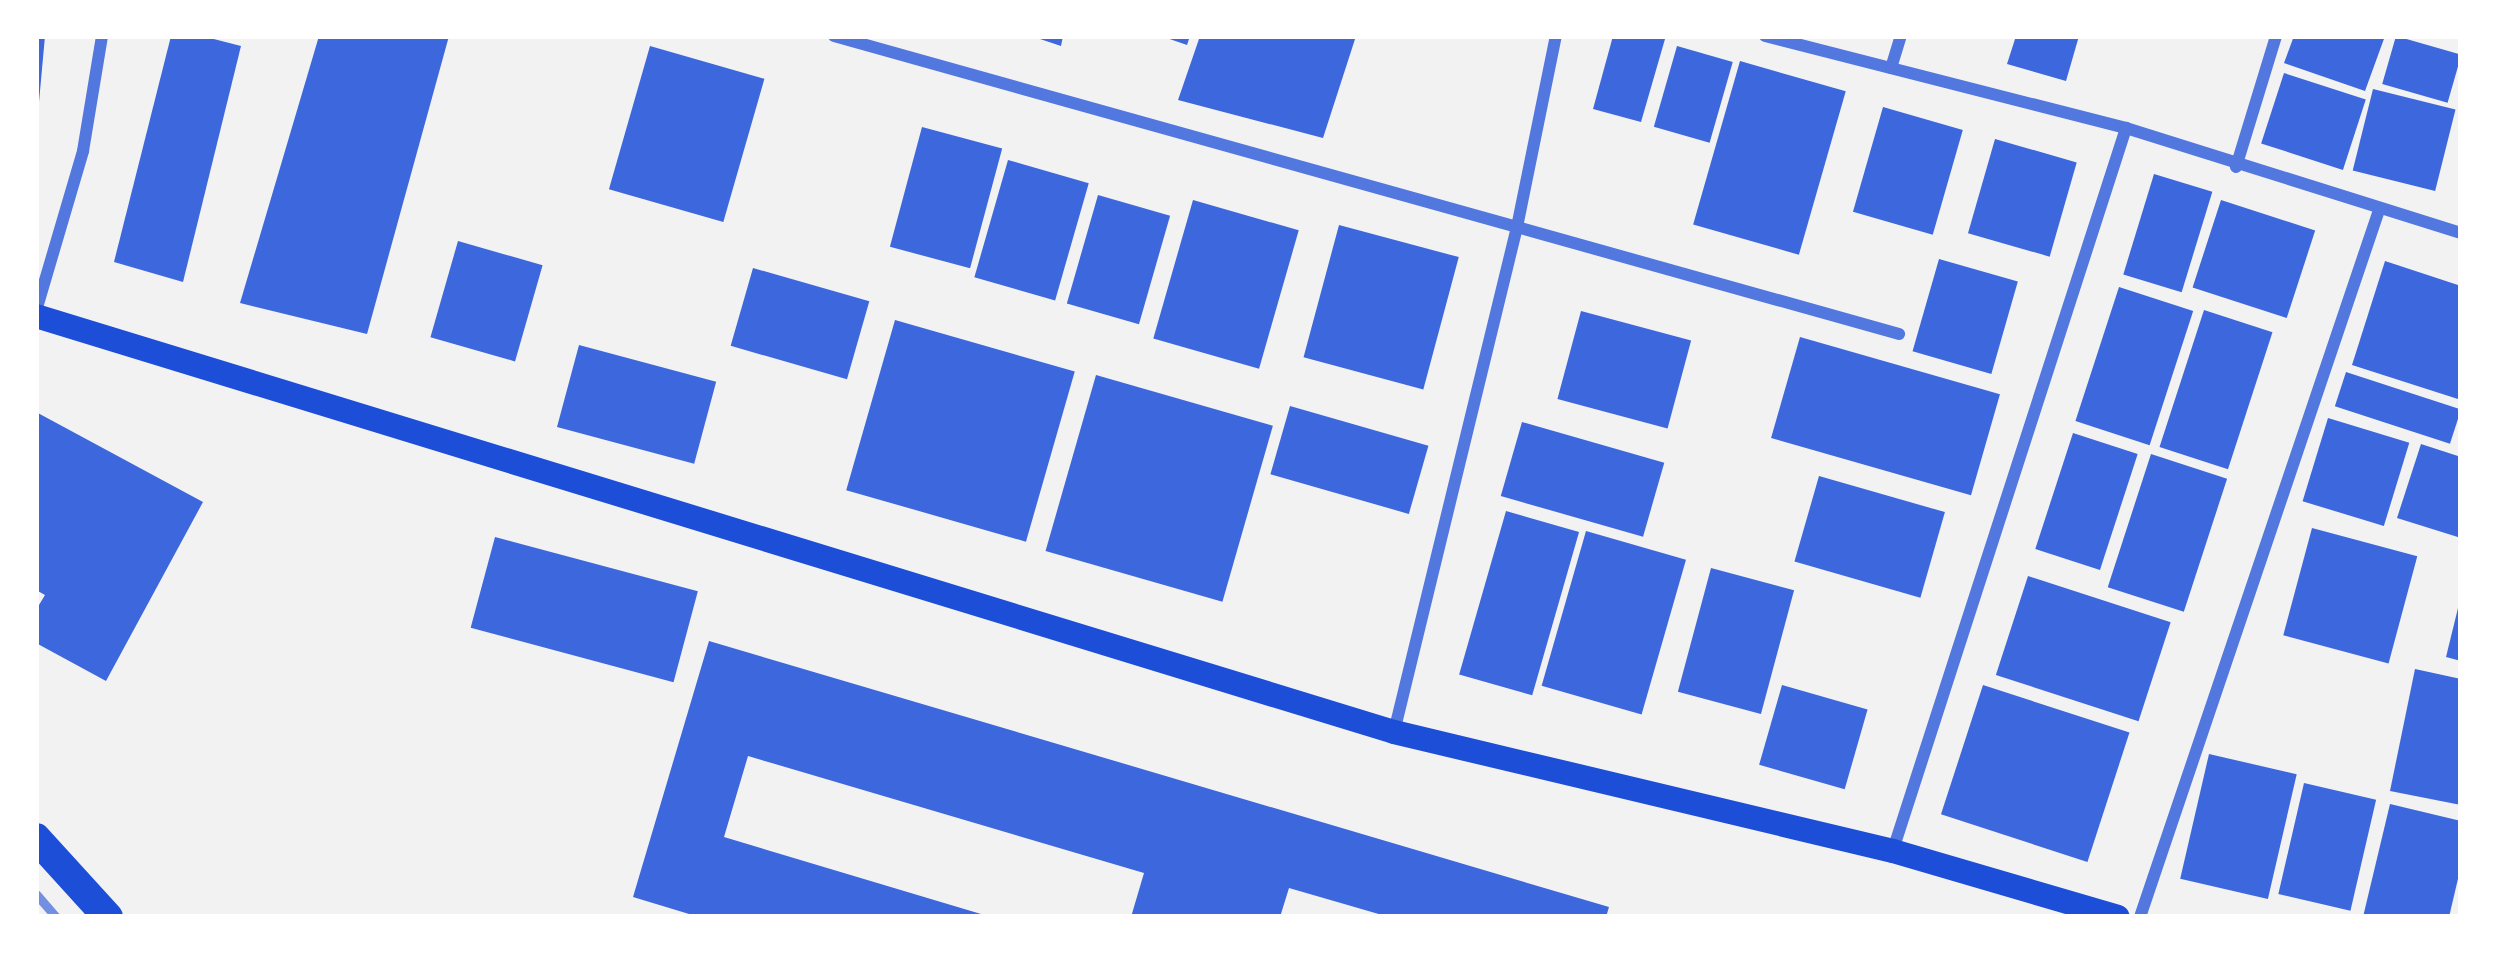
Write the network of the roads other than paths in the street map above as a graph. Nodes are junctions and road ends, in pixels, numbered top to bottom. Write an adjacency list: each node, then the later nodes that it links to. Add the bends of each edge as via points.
1 (103, 36): 13 (street, via 83,151)
2 (834, 36): 11 (street)
3 (1556, 36): 11 (street)
4 (1765, 36): 7 (street)
5 (1901, 36): 7 (street)
6 (2276, 36): 9 (street)
7 (1891, 68): 8 (street)
8 (2126, 128): 9 (street); 17 (street)
9 (2236, 166): 10 (street)
10 (2379, 210): 12 (street); 20 (street)
11 (1517, 227): 14 (street); 15 (street)
12 (2461, 233)
13 (36, 314): 15 (main road)
14 (1899, 334)
15 (1394, 732): 17 (main road)
16 (36, 838): 18 (main road)
17 (1893, 851): 19 (main road)
18 (108, 917)
19 (2118, 917)
20 (2140, 917)

